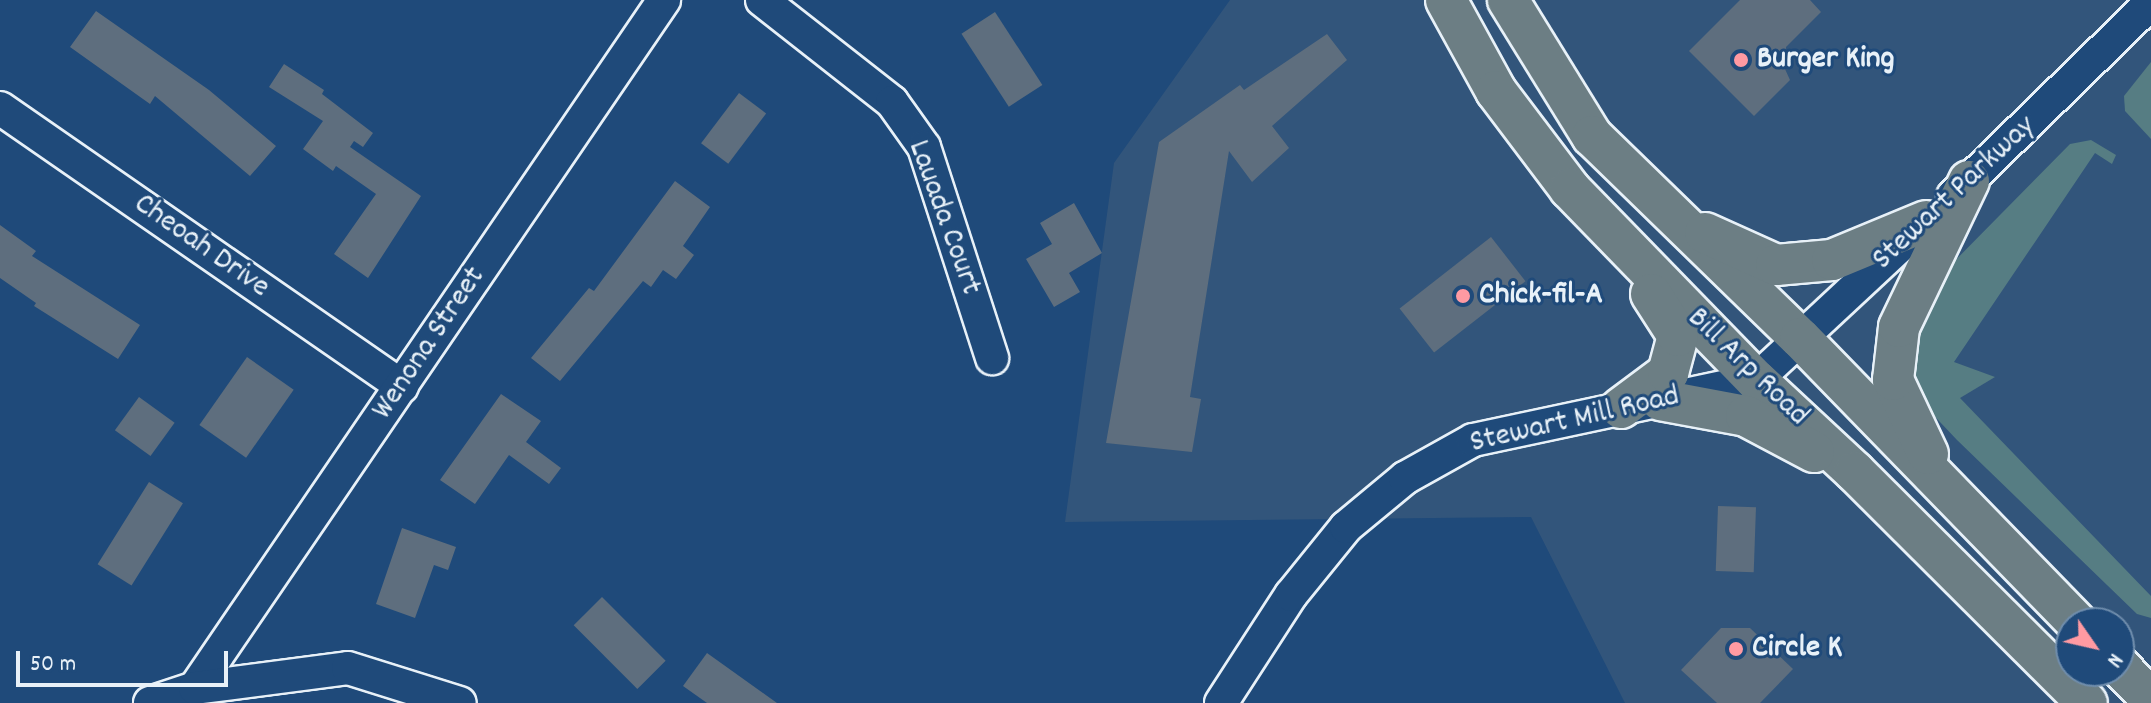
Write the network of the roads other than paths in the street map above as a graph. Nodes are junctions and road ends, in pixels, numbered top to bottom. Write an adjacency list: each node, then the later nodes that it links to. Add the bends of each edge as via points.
1 (664, 0): 14 (street, Wenona Street)
2 (762, 0): 12 (street, Lauada Court, via 892,102 924,147)
3 (1446, 0): 8 (main road, Bill Arp Road, via 1496,91)
4 (1508, 0): 9 (main road, Bill Arp Road, via 1592,136)
5 (2151, 3): 7 (street, Stewart Parkway)
6 (0, 108): 14 (street, Cheoah Drive)
7 (1969, 181): 10 (street, Stewart Parkway); 18 (main road, via 1899,327 1893,380)
8 (1570, 189): 13 (main road, Bill Arp Road); 16 (main road, via 1678,336 1668,373)
9 (1679, 221): 10 (main road, via 1776,265 1832,260); 11 (main road, Bill Arp Road)
10 (1926, 221): 11 (street, Stewart Parkway)
11 (1800, 338): 13 (street, Stewart Parkway); 18 (main road, Bill Arp Road)
12 (992, 358)
13 (1756, 380): 15 (street, Stewart Mill Road); 17 (main road, Bill Arp Road)
14 (402, 386): 21 (street, Wenona Street)
15 (1660, 400): 16 (street, Stewart Mill Road); 17 (main road, via 1746,416)
16 (1621, 408): 25 (street, Stewart Mill Road, via 1473,440 1405,478 1346,527 1291,595)
17 (1855, 472): 26 (main road, Bill Arp Road)
18 (1944, 486): 19 (main road, Bill Arp Road)
19 (2061, 607)
20 (2135, 682): 22 (main road)
21 (195, 688): 23 (street); 24 (street, via 348,668)
22 (2151, 699)
23 (150, 703)
24 (460, 703)
25 (1221, 703)
26 (2087, 703)

